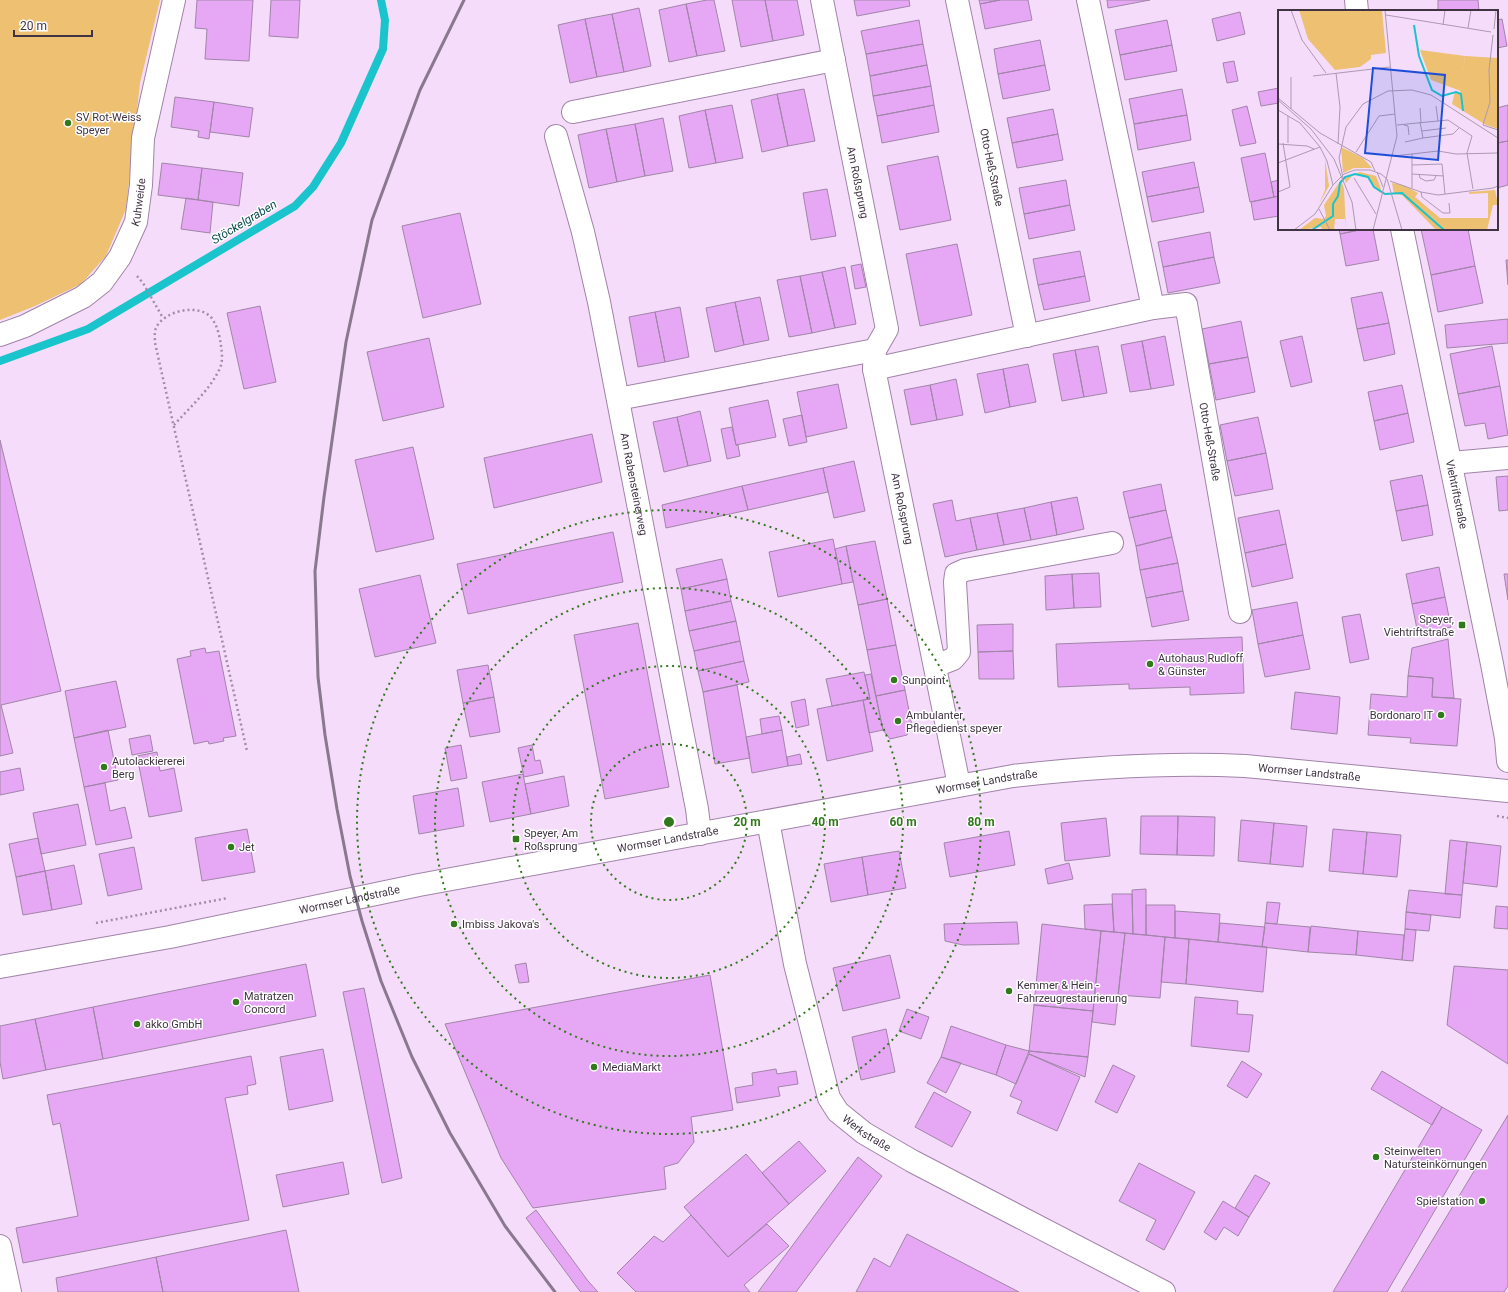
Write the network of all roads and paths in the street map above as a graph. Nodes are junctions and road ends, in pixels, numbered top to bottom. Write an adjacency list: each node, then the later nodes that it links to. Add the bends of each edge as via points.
1 (174, 0): 14 (street, Kuhweide, via 143,138 136,222 120,257 102,282 83,297 25,326)
2 (822, 0): 7 (street, Am Roßsprung)
3 (957, 0): 15 (street, Otto-Heß-Straße)
4 (1088, 0): 12 (street)
5 (1356, 0): 6 (street)
6 (1357, 10)
7 (834, 60): 8 (street); 16 (street, Am Roßsprung, via 887,330)
8 (572, 112)
9 (556, 136): 17 (street, Am Rabensteinerweg, via 583,232)
10 (1402, 230): 20 (street, Viehtriftstraße)
11 (143, 283): 13 (path)
12 (1153, 308): 15 (street, Otto-Heß-Straße); 22 (street, Otto-Heß-Straße, via 1186,304)
13 (163, 318): 18 (path, via 155,329 155,343); 18 (path, via 173,312 200,311 213,319 221,342 220,366 209,386)
14 (0, 335)
15 (1028, 336): 16 (street, Otto-Heß-Straße)
16 (875, 360): 17 (street); 23 (street, Am Roßsprung)
17 (618, 398): 31 (street, Am Rabensteinerweg)
18 (174, 425): 24 (path)
19 (1508, 458): 20 (street)
20 (1451, 463): 25 (street, Viehtriftstraße, via 1492,664)
21 (1112, 543): 23 (street, via 965,570 956,574 959,652 954,659)
22 (1240, 612)
23 (935, 666): 26 (street, Am Roßsprung)
24 (247, 751)
25 (1508, 761)
26 (959, 785): 27 (street, Wormser Landstraße, via 1089,767 1202,764); 30 (street, Wormser Landstraße)
27 (1508, 787)
28 (1493, 816): 29 (path)
29 (1508, 818)
30 (768, 821): 31 (street, Wormser Landstraße); 35 (street, Werkstraße, via 795,964 829,1098 838,1112 864,1133 927,1170)
31 (700, 834): 32 (street, Wormser Landstraße, via 419,885 170,937)
32 (0, 967)
33 (0, 1246): 34 (street)
34 (5, 1281)
35 (1164, 1292)

